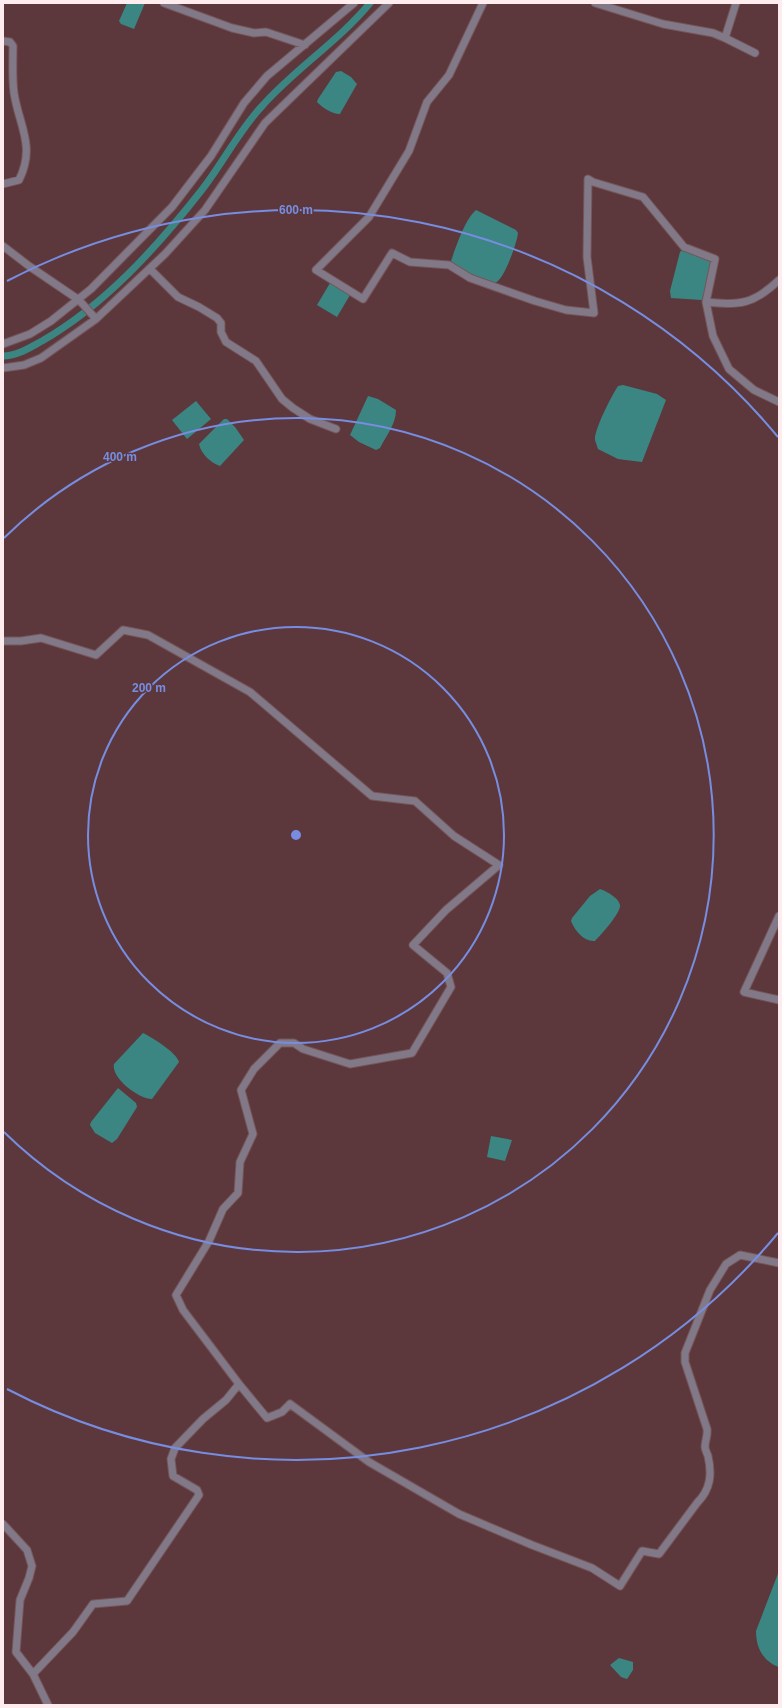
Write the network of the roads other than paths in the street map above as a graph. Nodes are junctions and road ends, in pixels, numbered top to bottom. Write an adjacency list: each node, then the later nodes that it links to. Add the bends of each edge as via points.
1 (164, 3): 9 (street, via 232,28 254,33 266,32)
2 (354, 3): 9 (street)
3 (389, 3): 13 (street, via 265,123 205,210)
4 (483, 3): 16 (street, via 448,75 427,102 409,151 369,217 316,270 363,299 392,253 410,262 449,265 470,278 547,305 594,313 588,257 588,178 593,182 643,197 684,247 715,259)
5 (595, 3): 7 (street, via 662,24 713,33)
6 (736, 3): 7 (street)
7 (725, 38): 10 (street)
8 (3, 41): 11 (street, via 10,42 13,46 14,92 27,150 25,167 19,180)
9 (305, 44): 15 (street, via 267,76 244,103 211,156 172,206)
10 (755, 53)
11 (3, 184)
12 (3, 246): 15 (street)
13 (150, 269): 17 (street); 21 (street, via 178,297 217,318 226,342 256,361 282,399 292,408)
14 (779, 280): 16 (street, via 762,295 749,301 730,305)
15 (79, 300): 17 (street); 18 (street, via 30,334)
16 (706, 302): 20 (street, via 713,336 729,369 754,390)
17 (96, 319): 19 (street, via 41,358 24,365)
18 (3, 344)
19 (3, 368)
20 (779, 402)
21 (336, 429)
22 (3, 641): 26 (street, via 21,642 41,638 96,655 122,630 148,635 250,692 372,796 415,801 454,836 499,865 446,910 412,945 447,973 451,987 412,1053 350,1064 303,1049 294,1043 280,1043 254,1069 241,1090 253,1134 240,1162 238,1193 223,1209 209,1241 176,1295 183,1310)
23 (779, 916): 24 (street, via 744,992)
24 (779, 1000)
25 (779, 1263): 26 (street, via 740,1255 726,1264 710,1290 686,1349 685,1362 707,1429 705,1448 710,1482 704,1496 658,1554 642,1551 620,1586 592,1568 459,1514 369,1462 290,1404 282,1412 267,1418)
26 (239, 1384): 28 (street, via 226,1400 175,1448 170,1459 173,1476 197,1490 199,1495 127,1601 94,1604 73,1632)
27 (3, 1524): 28 (street, via 27,1550 32,1566 20,1600 16,1652)
28 (33, 1674): 29 (street)
29 (48, 1705)

